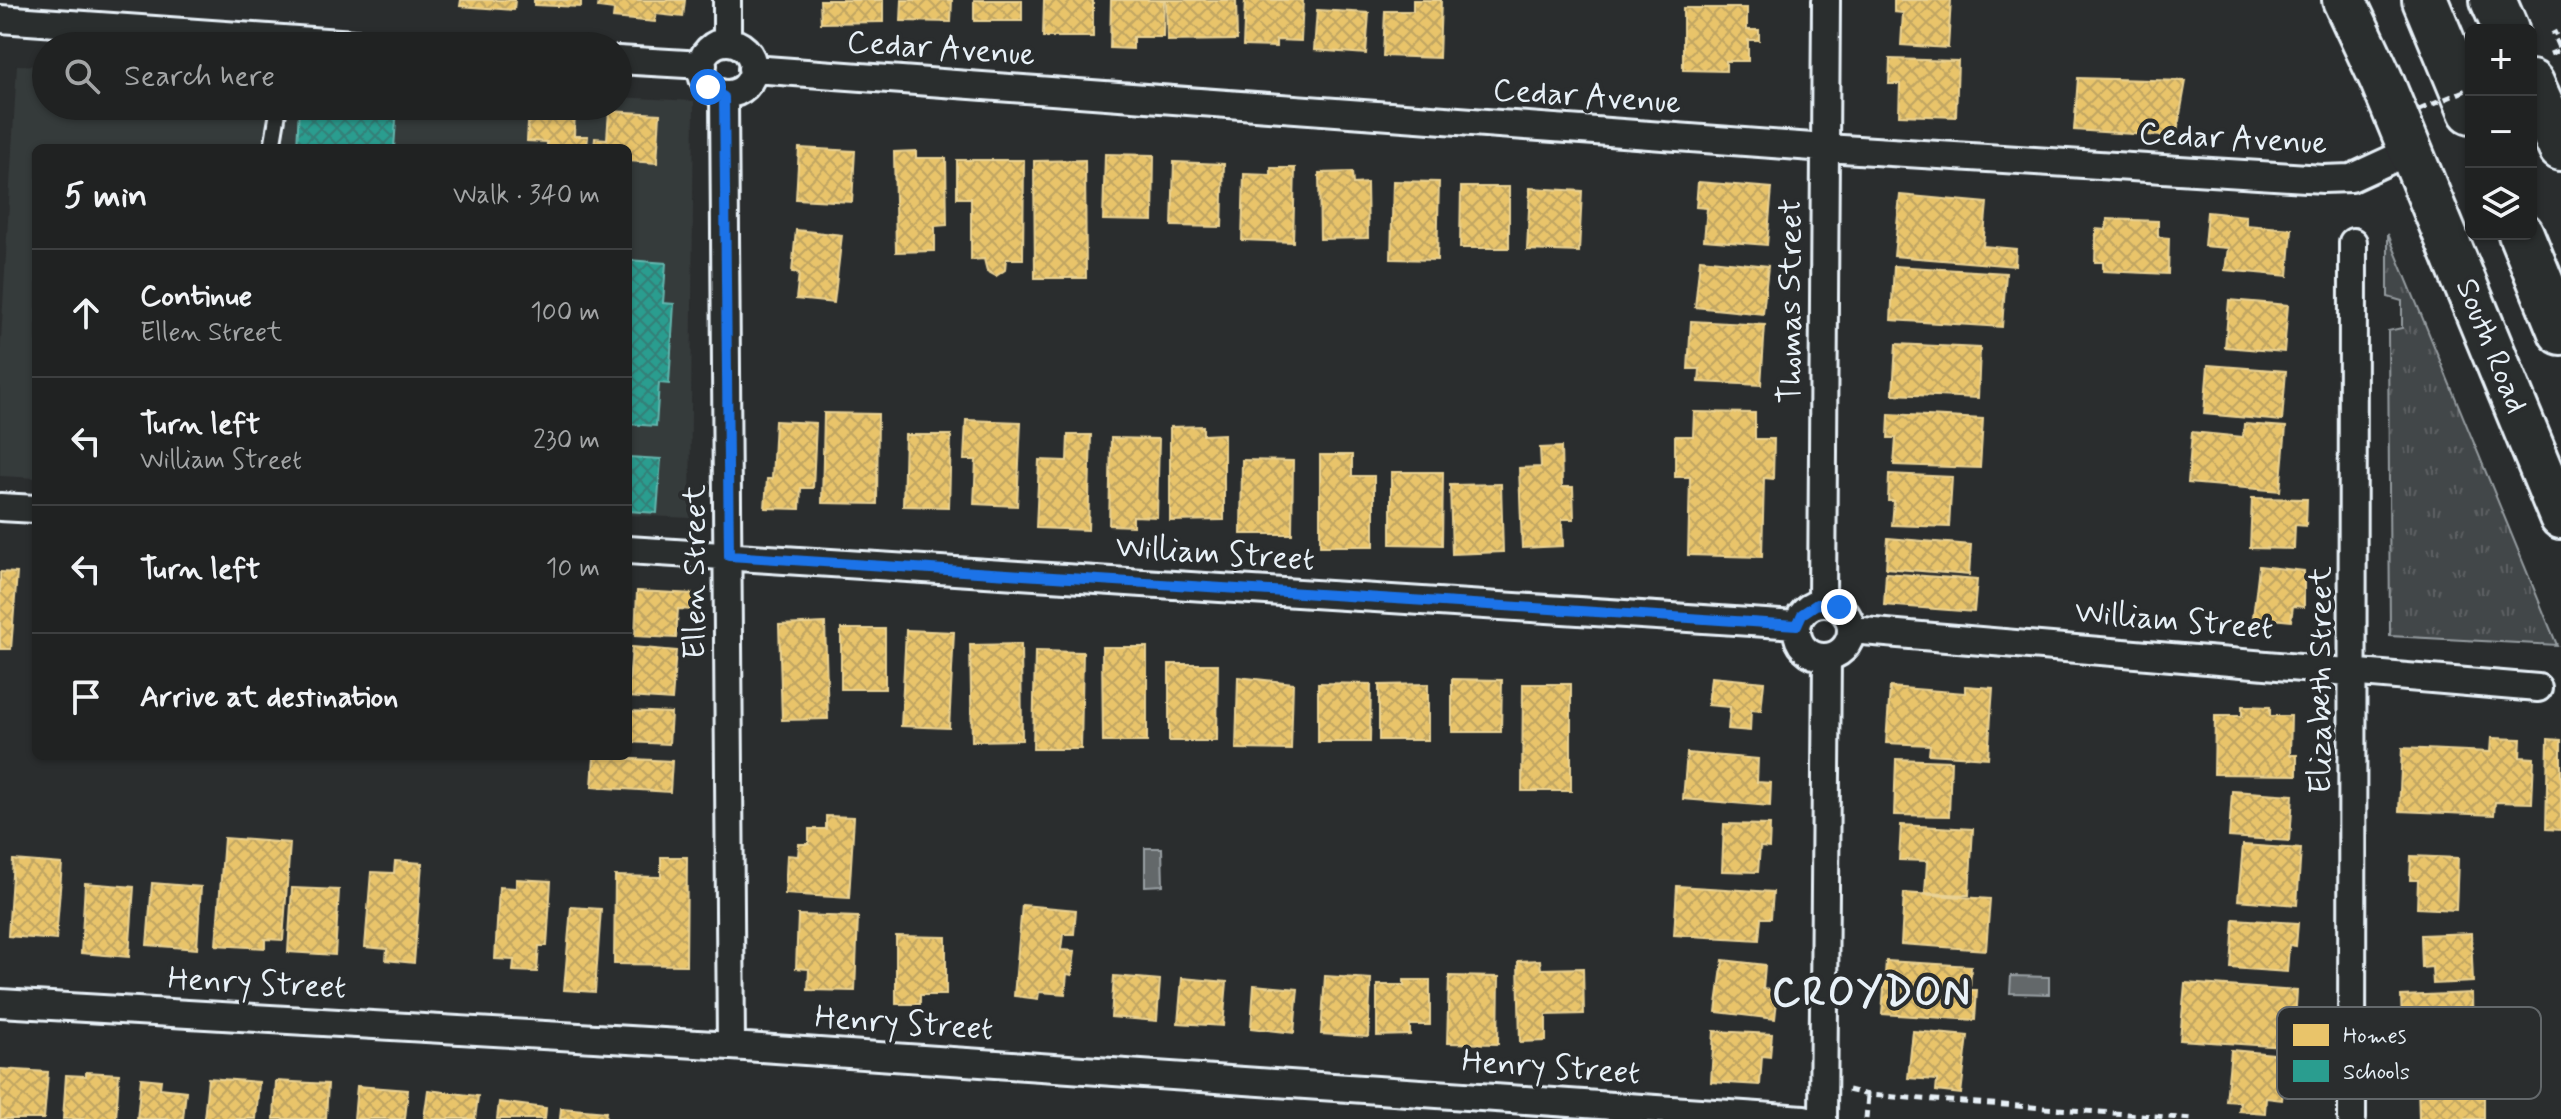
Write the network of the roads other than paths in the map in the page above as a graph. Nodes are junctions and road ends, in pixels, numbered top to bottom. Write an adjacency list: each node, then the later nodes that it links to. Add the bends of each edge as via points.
1 (727, 0): 9 (street)
2 (1826, 0): 19 (street, Thomas Street)
3 (2344, 0): 17 (main road, South Road)
4 (2425, 0): 15 (highway)
5 (2493, 0): 7 (highway)
6 (0, 19): 8 (street)
7 (2503, 24)
8 (151, 32)
9 (727, 40): 11 (street, via 711,47); 12 (street, via 746,50)
10 (632, 61): 11 (street)
11 (703, 65): 14 (street, via 708,87)
12 (752, 69): 14 (street, via 747,84); 19 (street, Cedar Avenue)
13 (2537, 96): 20 (highway)
14 (724, 97): 28 (street, Ellen Street)
15 (2465, 97)
16 (277, 120): 18 (lane)
17 (2415, 130): 19 (street, Cedar Avenue, via 2351,178 2339,179); 26 (main road, South Road)
18 (273, 144)
19 (1826, 148): 29 (street, Thomas Street)
20 (2561, 148)
21 (2523, 240): 23 (highway)
22 (2353, 242): 33 (street, Elizabeth Street)
23 (2561, 332)
24 (0, 507): 25 (street)
25 (32, 509)
26 (2561, 517)
27 (632, 550): 28 (street, William Street)
28 (729, 556): 30 (street, William Street); 37 (street, Ellen Street)
29 (1822, 603): 30 (street, via 1809,608); 31 (street, via 1839,607)
30 (1797, 625): 32 (street, via 1801,644)
31 (1851, 630): 32 (street, via 1842,650); 33 (street, William Street)
32 (1827, 657): 40 (street)
33 (2355, 671): 34 (street, William Street); 36 (street, Elizabeth Street)
34 (2538, 688)
35 (0, 1003): 37 (street, Henry Street)
36 (2353, 1007)
37 (731, 1046): 39 (street, Henry Street)
38 (2352, 1099): 41 (street, Elizabeth Street)
39 (1804, 1119)
40 (1823, 1119)
41 (2352, 1119)

